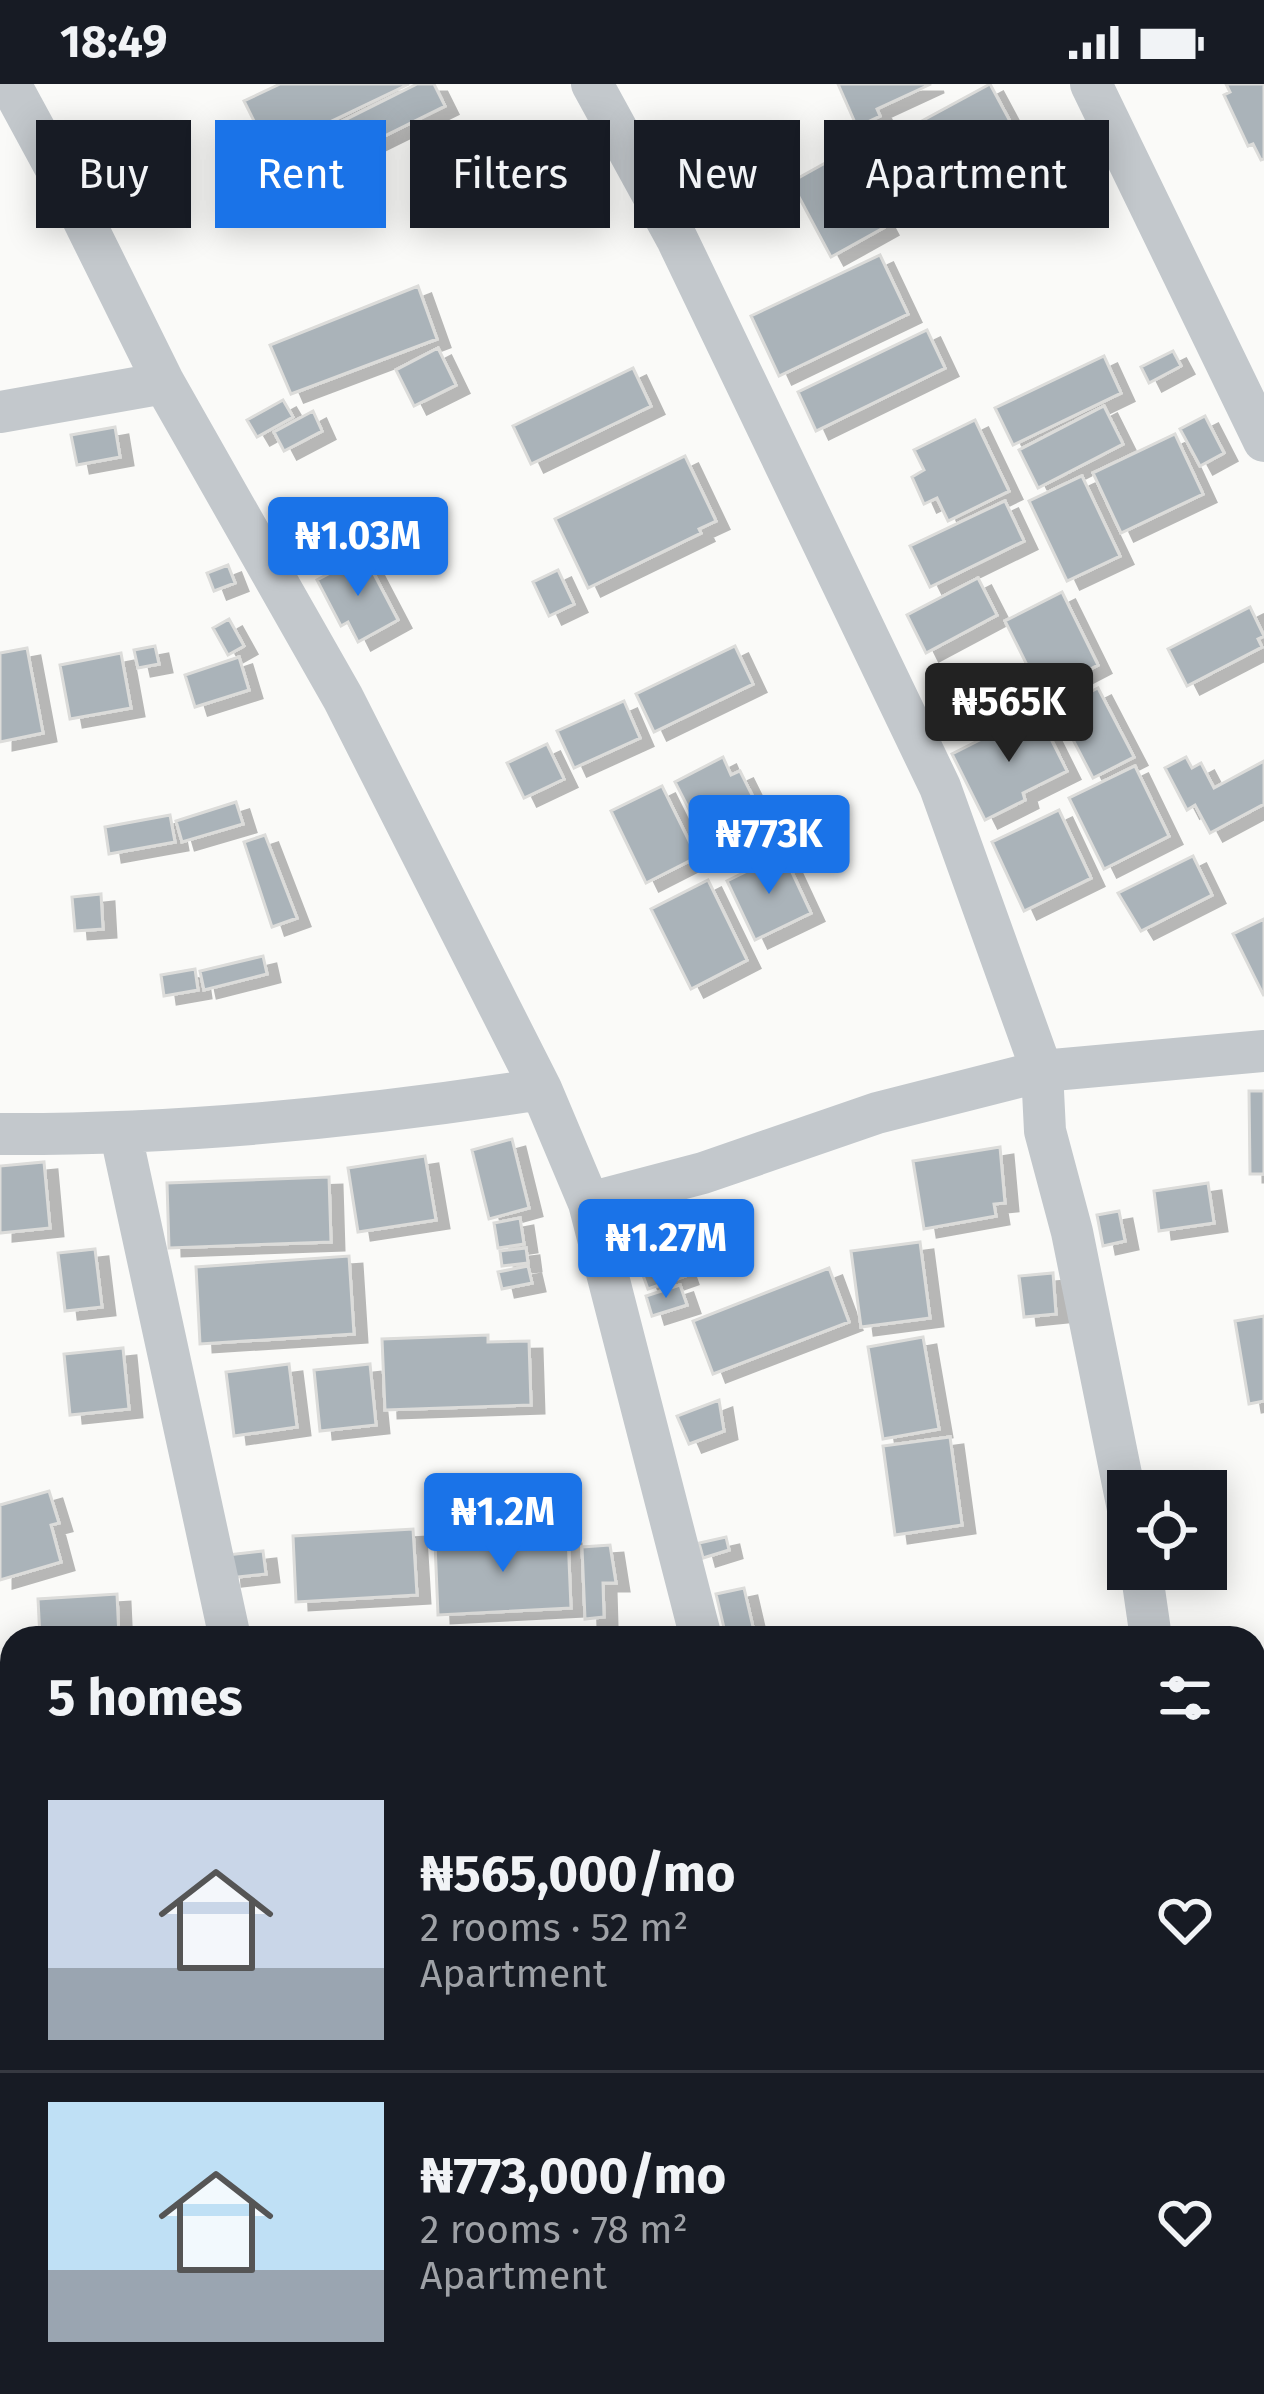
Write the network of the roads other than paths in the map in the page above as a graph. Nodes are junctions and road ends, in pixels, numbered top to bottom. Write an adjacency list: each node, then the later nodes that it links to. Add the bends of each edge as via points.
1 (10, 84): 4 (street)
2 (592, 84): 8 (street, via 677,239 940,787)
3 (1091, 84): 6 (street)
4 (164, 382): 5 (street); 9 (street, via 343,698)
5 (0, 412)
6 (1264, 441)
7 (1264, 1051): 8 (street)
8 (1042, 1071): 12 (street); 13 (street, via 1045,1131)
9 (541, 1089): 11 (street); 12 (street)
10 (0, 1134): 11 (street)
11 (121, 1135): 15 (street)
12 (589, 1203): 16 (street)
13 (1120, 1470)
14 (1145, 1590): 17 (street)
15 (227, 1626)
16 (698, 1626)
17 (1149, 1626)

